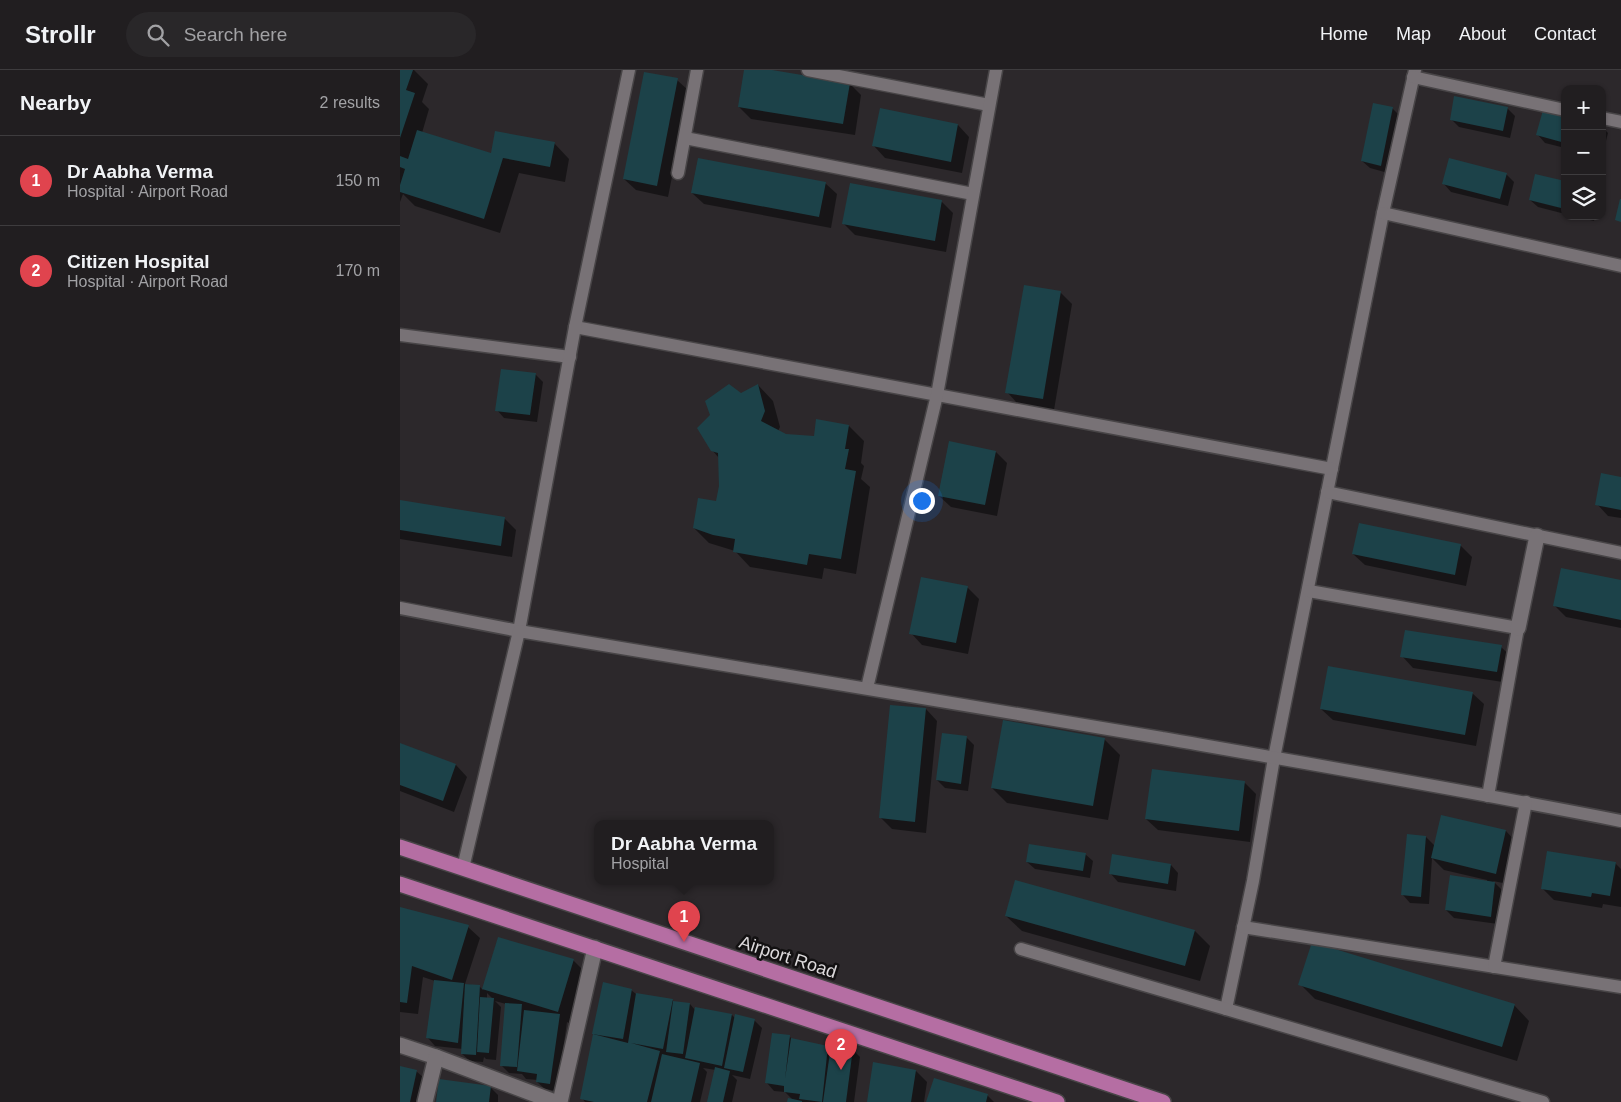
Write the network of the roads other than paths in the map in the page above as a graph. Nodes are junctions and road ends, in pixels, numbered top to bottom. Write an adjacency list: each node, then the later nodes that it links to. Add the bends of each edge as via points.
1 (629, 70): 15 (lane)
2 (697, 70): 10 (lane)
3 (808, 70): 6 (lane)
4 (996, 70): 6 (lane)
5 (1414, 74): 7 (lane); 13 (lane)
6 (989, 105): 12 (lane)
7 (1561, 109)
8 (1606, 119): 9 (lane)
9 (1621, 122)
10 (685, 138): 11 (lane); 12 (lane)
11 (678, 173)
12 (973, 194): 18 (lane)
13 (1383, 213): 14 (lane); 19 (lane)
14 (1621, 266)
15 (575, 327): 17 (lane); 18 (lane)
16 (400, 336): 17 (lane)
17 (570, 357): 26 (lane)
18 (937, 395): 19 (lane); 27 (lane)
19 (1332, 469): 20 (lane)
20 (1327, 492): 21 (lane); 23 (lane)
21 (1536, 536): 22 (lane); 25 (street)
22 (1621, 553)
23 (1309, 591): 25 (lane); 28 (lane)
24 (400, 608): 26 (lane)
25 (1518, 628): 29 (lane)
26 (519, 631): 27 (lane); 33 (lane)
27 (867, 688): 28 (lane)
28 (1274, 758): 29 (lane); 35 (lane)
29 (1488, 796): 30 (lane)
30 (1526, 802): 31 (lane); 38 (lane)
31 (1621, 822)
32 (400, 847): 33 (main road, Airport Road)
33 (463, 868): 47 (main road, Airport Road)
34 (400, 884): 36 (main road)
35 (1243, 927): 38 (lane); 40 (lane)
36 (595, 948): 45 (street); 46 (main road)
37 (1021, 949): 40 (lane)
38 (1494, 967): 39 (lane)
39 (1621, 987)
40 (1226, 1009): 48 (lane)
41 (400, 1045): 42 (street)
42 (436, 1056): 43 (street); 44 (street)
43 (425, 1102)
44 (555, 1102)
45 (560, 1102)
46 (1057, 1102)
47 (1163, 1102)
48 (1543, 1102)

